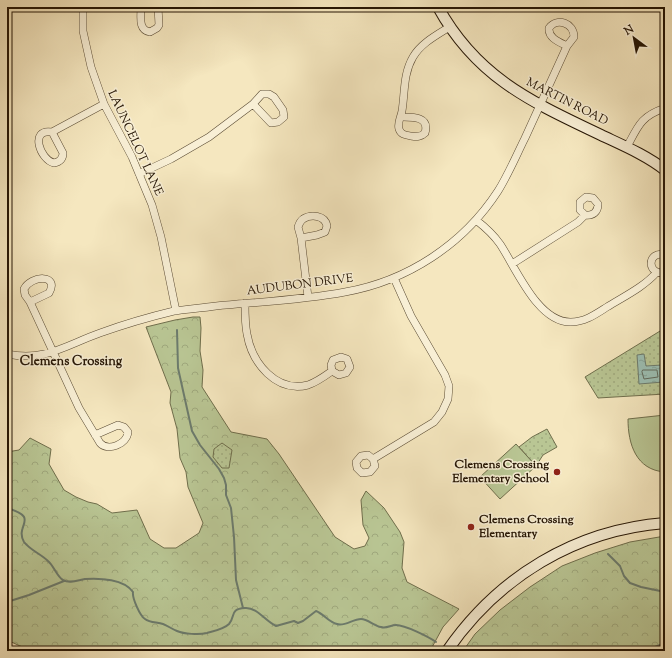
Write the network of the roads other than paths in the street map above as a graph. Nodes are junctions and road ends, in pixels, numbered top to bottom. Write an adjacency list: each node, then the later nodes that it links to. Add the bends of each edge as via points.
1 (83, 7): 7 (street, LAUNCELOT LANE, via 86,50)
2 (141, 7): 3 (street, via 141,23 144,30 150,32 159,25)
3 (158, 7)
4 (438, 7): 5 (street, MARTIN ROAD)
5 (450, 26): 9 (street, MARTIN ROAD, via 465,47 486,68); 11 (street, via 425,43 413,57 405,84)
6 (567, 46): 9 (street, AUDUBON DRIVE)
7 (104, 104): 12 (street); 15 (street, LAUNCELOT LANE)
8 (253, 104): 8 (street, via 262,94 272,95 283,110 284,117 278,122 271,122); 15 (street, via 209,137)
9 (540, 106): 13 (street, MARTIN ROAD); 17 (street, AUDUBON DRIVE, via 507,176)
10 (665, 108): 13 (street, via 643,120)
11 (401, 117)
12 (52, 132)
13 (627, 147): 14 (street, MARTIN ROAD)
14 (665, 170)
15 (139, 174): 27 (street, LAUNCELOT LANE, via 157,219)
16 (585, 214): 20 (street, via 578,222)
17 (476, 220): 20 (street, via 494,237); 23 (street, AUDUBON DRIVE, via 442,251)
18 (301, 238): 24 (street)
19 (665, 255): 21 (street, via 658,254 653,258 651,266)
20 (512, 264): 21 (street, via 542,309 558,320 571,322 586,320 648,282)
21 (657, 272): 22 (street)
22 (665, 272)
23 (394, 278): 24 (street, AUDUBON DRIVE, via 345,292); 32 (street, via 411,316 446,375 448,399 434,422)
24 (308, 296): 26 (street, AUDUBON DRIVE)
25 (30, 302): 28 (street)
26 (244, 303): 27 (street, AUDUBON DRIVE); 30 (street, via 251,350 270,377 278,383 302,386)
27 (176, 311): 28 (street, AUDUBON DRIVE, via 136,320)
28 (53, 352): 29 (street, AUDUBON DRIVE, via 38,356); 31 (street, via 79,408)
29 (7, 354)
30 (332, 371)
31 (95, 435)
32 (374, 459)
33 (665, 523): 34 (street, via 634,527 594,537 546,560 487,602)
34 (447, 651)

